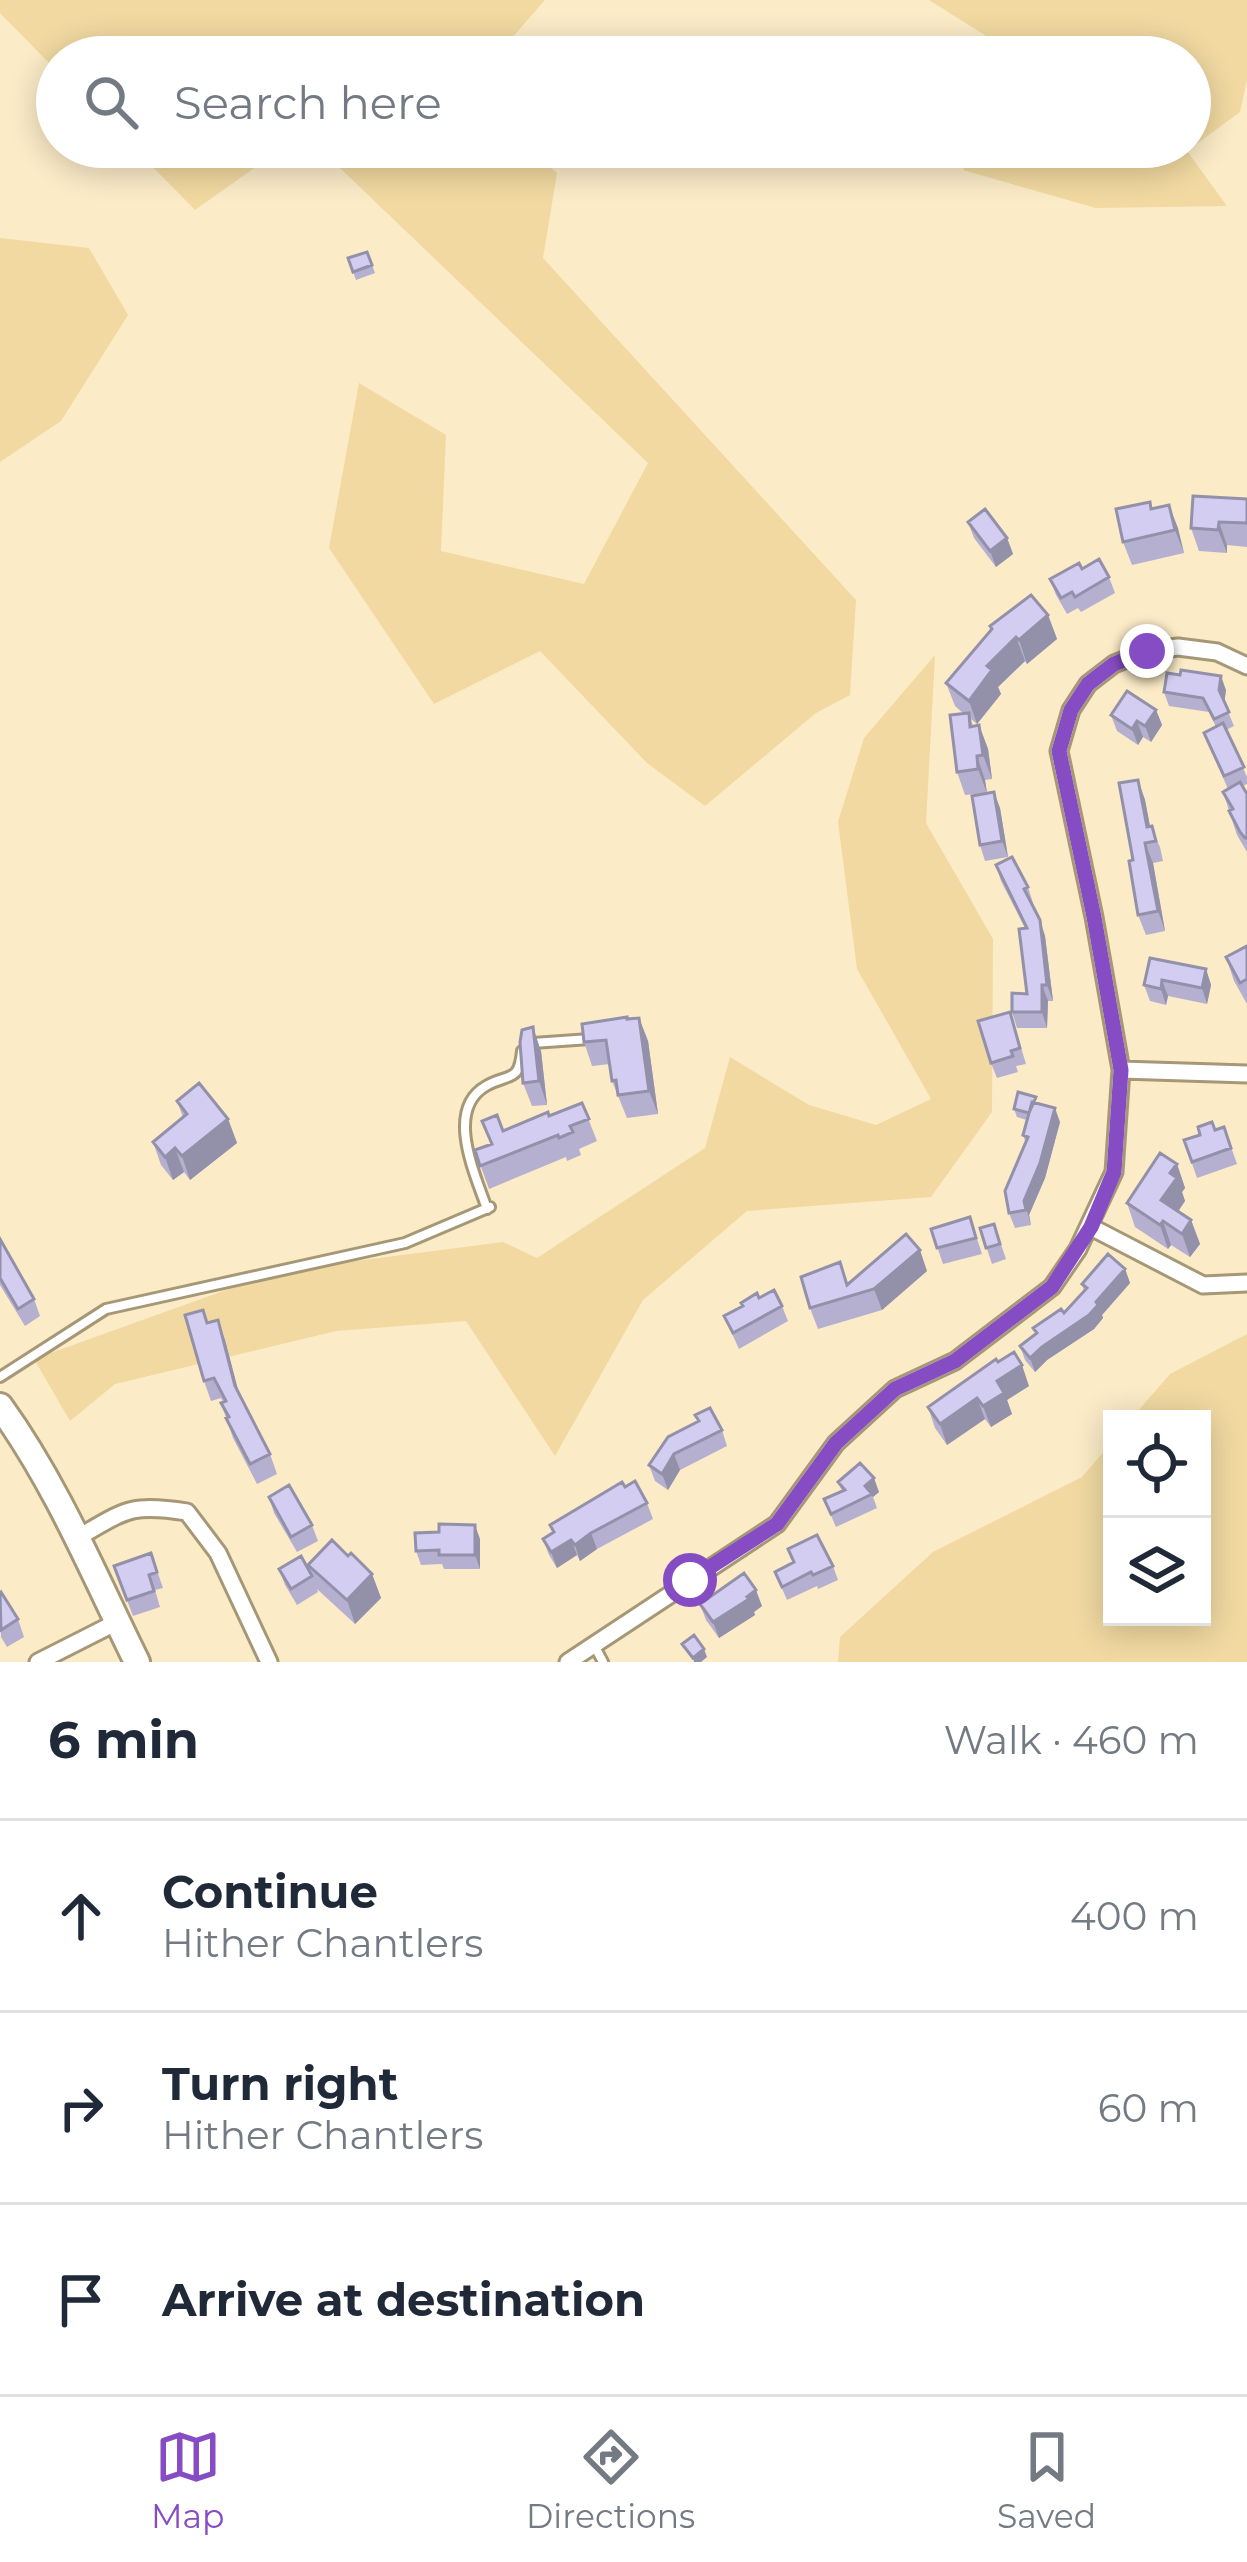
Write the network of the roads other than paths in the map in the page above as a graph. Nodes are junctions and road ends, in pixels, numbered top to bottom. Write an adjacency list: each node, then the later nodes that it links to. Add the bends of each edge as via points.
1 (1247, 666): 3 (street, via 1217,652 1147,651 1088,684 1071,710 1059,751)
2 (609, 1038): 7 (lane, via 532,1043 515,1075 475,1095 466,1141 489,1208 405,1243 106,1309)
3 (1121, 1070): 4 (street); 5 (street, via 1114,1172)
4 (1247, 1073)
5 (1091, 1227): 6 (street, via 1203,1285); 11 (street, via 1052,1287 955,1361 895,1389 836,1443 777,1524)
6 (1247, 1283)
7 (0, 1377)
8 (0, 1406): 9 (main road)
9 (77, 1538): 10 (main road); 14 (street, via 126,1510 188,1512 218,1553)
10 (117, 1622): 12 (street); 13 (main road)
11 (599, 1654): 15 (street)
12 (38, 1662)
13 (137, 1662)
14 (268, 1662)
15 (568, 1662)

